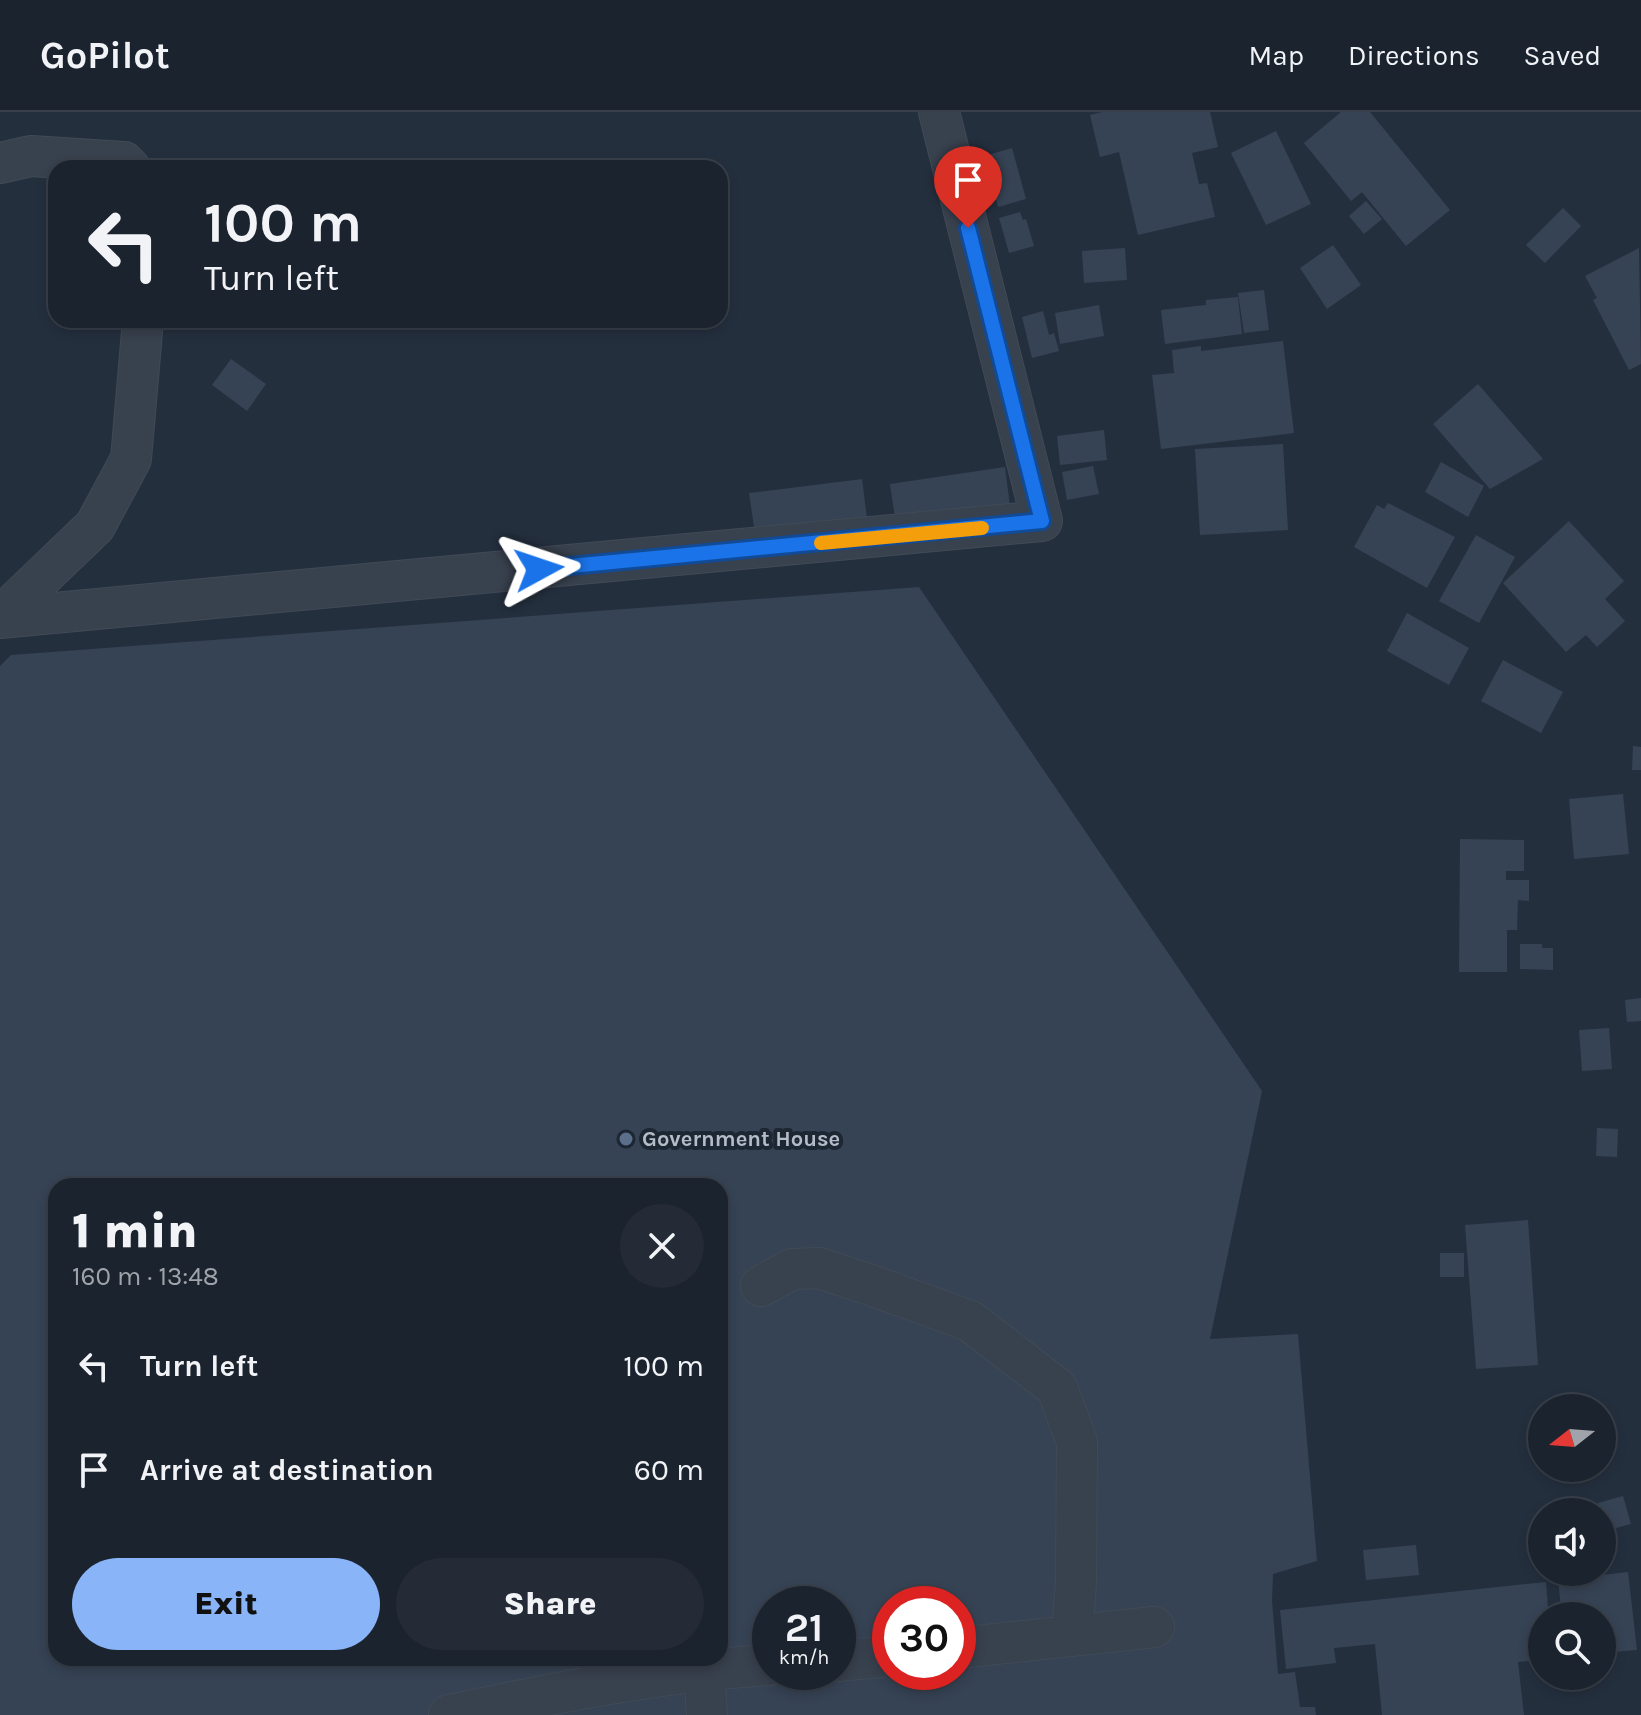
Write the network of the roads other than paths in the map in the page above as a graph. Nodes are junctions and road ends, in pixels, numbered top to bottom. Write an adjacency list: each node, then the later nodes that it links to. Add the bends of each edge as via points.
1 (939, 112): 5 (street, via 1042,521)
2 (93, 160): 3 (street, via 31,156)
3 (0, 163)
4 (142, 328): 5 (street, via 131,459 95,526)
5 (0, 618)
6 (761, 1286): 8 (street, via 792,1269 819,1268 871,1285 970,1321 1057,1388 1077,1442)
7 (1154, 1627): 8 (street)
8 (1072, 1636): 9 (street)
9 (976, 1646)
10 (752, 1666): 11 (street)
11 (704, 1669): 12 (street); 13 (street)
12 (449, 1715)
13 (707, 1715)

